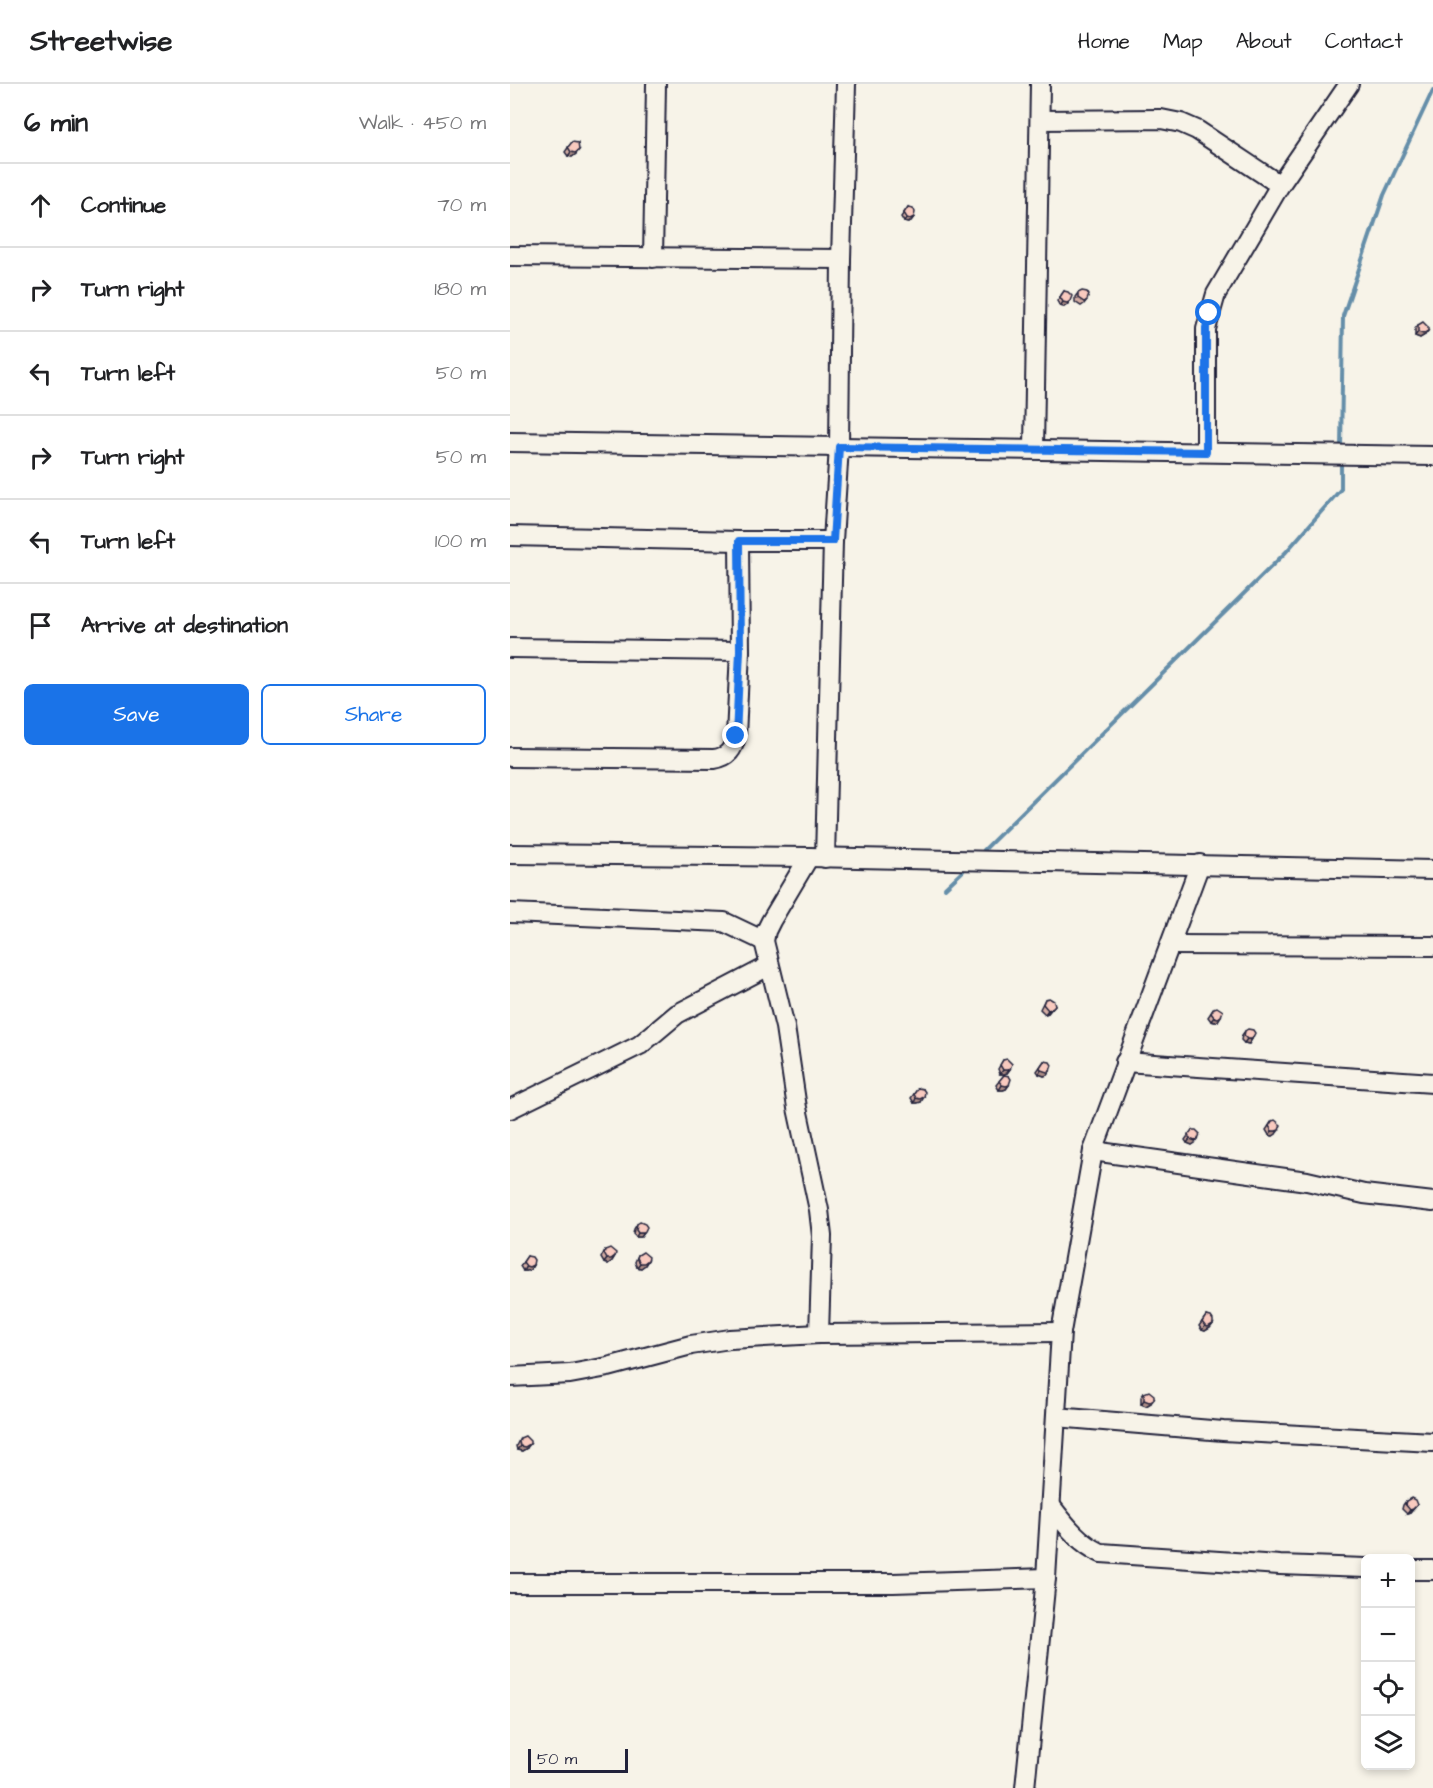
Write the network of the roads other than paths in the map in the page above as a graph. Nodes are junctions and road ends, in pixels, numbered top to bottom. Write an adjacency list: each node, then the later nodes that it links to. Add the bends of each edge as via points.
1 (656, 84): 8 (street)
2 (846, 84): 9 (street)
3 (1040, 84): 5 (street)
4 (1349, 84): 6 (street)
5 (1040, 120): 6 (street, via 1161,119 1181,123); 12 (street)
6 (1280, 186): 13 (street, via 1216,294 1209,313)
7 (510, 256): 8 (street)
8 (653, 258): 9 (street)
9 (841, 260): 11 (street)
10 (510, 442): 11 (street)
11 (839, 447): 12 (street); 17 (street)
12 (1034, 449): 13 (street)
13 (1206, 452): 14 (street)
14 (1433, 456)
15 (510, 536): 16 (street)
16 (739, 541): 17 (street); 19 (street)
17 (833, 541): 22 (street)
18 (510, 648): 19 (street)
19 (740, 651): 20 (street, via 735,741 728,755)
20 (510, 757)
21 (510, 854): 22 (street)
22 (817, 858): 23 (street); 26 (street, via 771,921)
23 (1200, 864): 24 (street); 27 (street)
24 (1433, 870)
25 (510, 913): 26 (street, via 724,922)
26 (764, 941): 29 (street)
27 (1171, 945): 28 (street); 30 (street)
28 (1433, 946)
29 (769, 966): 32 (street, via 677,1014 640,1045); 36 (street, via 785,1027 819,1210)
30 (1125, 1062): 31 (street); 33 (street)
31 (1433, 1083)
32 (510, 1109)
33 (1093, 1151): 34 (street); 35 (street)
34 (1433, 1202)
35 (1061, 1332): 36 (street); 38 (street)
36 (819, 1334): 37 (street, via 701,1343 570,1374)
37 (510, 1377)
38 (1056, 1417): 39 (street); 40 (street)
39 (1433, 1442)
40 (1051, 1506): 41 (street, via 1077,1538 1101,1553); 44 (street)
41 (1361, 1568)
42 (1415, 1570): 43 (street)
43 (1433, 1570)
44 (1046, 1578): 45 (street, via 893,1583); 46 (street)
45 (510, 1583)
46 (1025, 1788)

